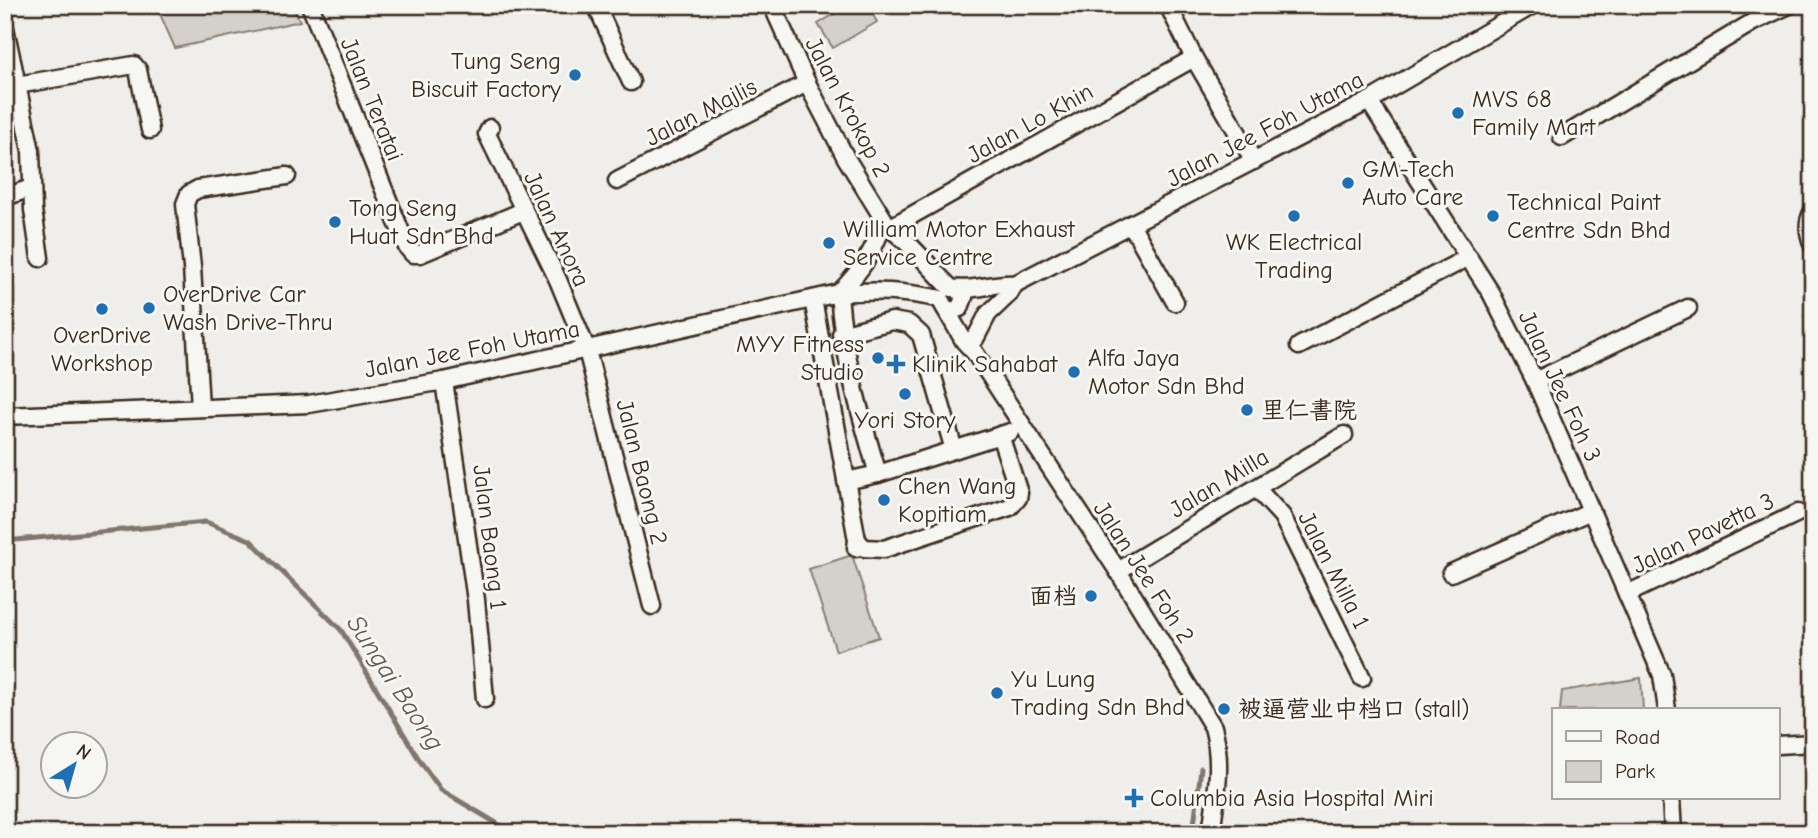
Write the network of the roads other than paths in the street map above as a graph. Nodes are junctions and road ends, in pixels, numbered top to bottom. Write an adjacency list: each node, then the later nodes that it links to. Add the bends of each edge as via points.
1 (310, 5): 22 (street, Jalan Teratai, via 413,254)
2 (596, 5): 10 (street)
3 (772, 5): 11 (street, Jalan Krokop 2)
4 (1168, 5): 9 (street)
5 (1533, 5): 7 (street, Jalan Jee Foh Utama)
6 (1788, 5): 16 (street)
7 (1510, 11): 13 (street, Jalan Jee Foh Utama)
8 (5, 28): 12 (street)
9 (1194, 58): 17 (street); 25 (street, Jalan Lo Khin)
10 (631, 82)
11 (807, 83): 19 (street, Jalan Majlis); 25 (street, Jalan Krokop 2)
12 (17, 85): 15 (street, via 134,65); 20 (street, via 31,151)
13 (1369, 101): 17 (street, Jalan Jee Foh Utama); 27 (street, Jalan Jee Foh 3)
14 (490, 128): 22 (street, Jalan Anora, via 486,134)
15 (150, 130)
16 (1562, 138)
17 (1254, 161): 24 (street, Jalan Jee Foh Utama)
18 (287, 176): 44 (street, via 198,189 189,194 185,204)
19 (617, 181)
20 (32, 188): 21 (street); 28 (street)
21 (5, 197)
22 (523, 211): 39 (street, Jalan Anora)
23 (1813, 211): 26 (street, via 1808,227)
24 (1131, 224): 29 (street, Jalan Jee Foh Utama); 34 (street)
25 (887, 225): 30 (street, via 859,273); 32 (street, Jalan Krokop 2, via 932,271)
26 (1813, 246)
27 (1469, 257): 38 (street); 41 (street, Jalan Jee Foh 3)
28 (40, 258)
29 (1015, 284): 32 (street, via 1001,283); 33 (street)
30 (839, 293): 31 (street, Jalan Jee Foh Utama); 32 (street, Jalan Jee Foh Utama, via 879,290); 36 (street)
31 (813, 299): 39 (street, Jalan Jee Foh Utama); 43 (street)
32 (951, 299): 33 (street, via 979,306); 37 (street, Jalan Jee Foh 2, via 964,341)
33 (1001, 300): 37 (street, via 988,314)
34 (1175, 302)
35 (1688, 308): 41 (street)
36 (841, 334): 42 (street); 49 (street, via 892,321 909,324 921,335)
37 (975, 346): 46 (street, Jalan Jee Foh 2)
38 (1299, 346)
39 (587, 350): 40 (street, Jalan Jee Foh Utama); 58 (street, Jalan Baong 2)
40 (444, 381): 44 (street, Jalan Jee Foh Utama, via 309,404); 60 (street, Jalan Baong 1, via 476,600)
41 (1535, 381): 53 (street, Jalan Jee Foh 3)
42 (854, 393): 43 (street); 50 (street)
43 (831, 396): 51 (street)
44 (200, 408): 45 (street, Jalan Jee Foh Utama)
45 (5, 416)
46 (1022, 428): 47 (street); 55 (street, Jalan Jee Foh 2)
47 (1000, 435): 49 (street); 51 (street, via 1019,492 1010,507 884,549 857,544)
48 (1344, 435): 52 (street, Jalan Milla)
49 (954, 450): 50 (street)
50 (877, 474): 51 (street)
51 (846, 481)
52 (1256, 488): 55 (street, Jalan Milla); 59 (street, Jalan Milla 1, via 1282,516)
53 (1591, 511): 56 (street); 57 (street, Jalan Jee Foh 3)
54 (1798, 513): 57 (street, Jalan Pavetta 3)
55 (1118, 571): 65 (street, Jalan Jee Foh 2, via 1213,727 1219,769)
56 (1451, 573)
57 (1627, 594): 61 (street, Jalan Jee Foh 3, via 1662,675)
58 (652, 606)
59 (1362, 678)
60 (485, 699)
61 (1667, 708)
62 (1813, 743): 63 (street)
63 (1780, 745)
64 (1671, 800): 66 (street)
65 (1211, 833)
66 (1673, 833)

